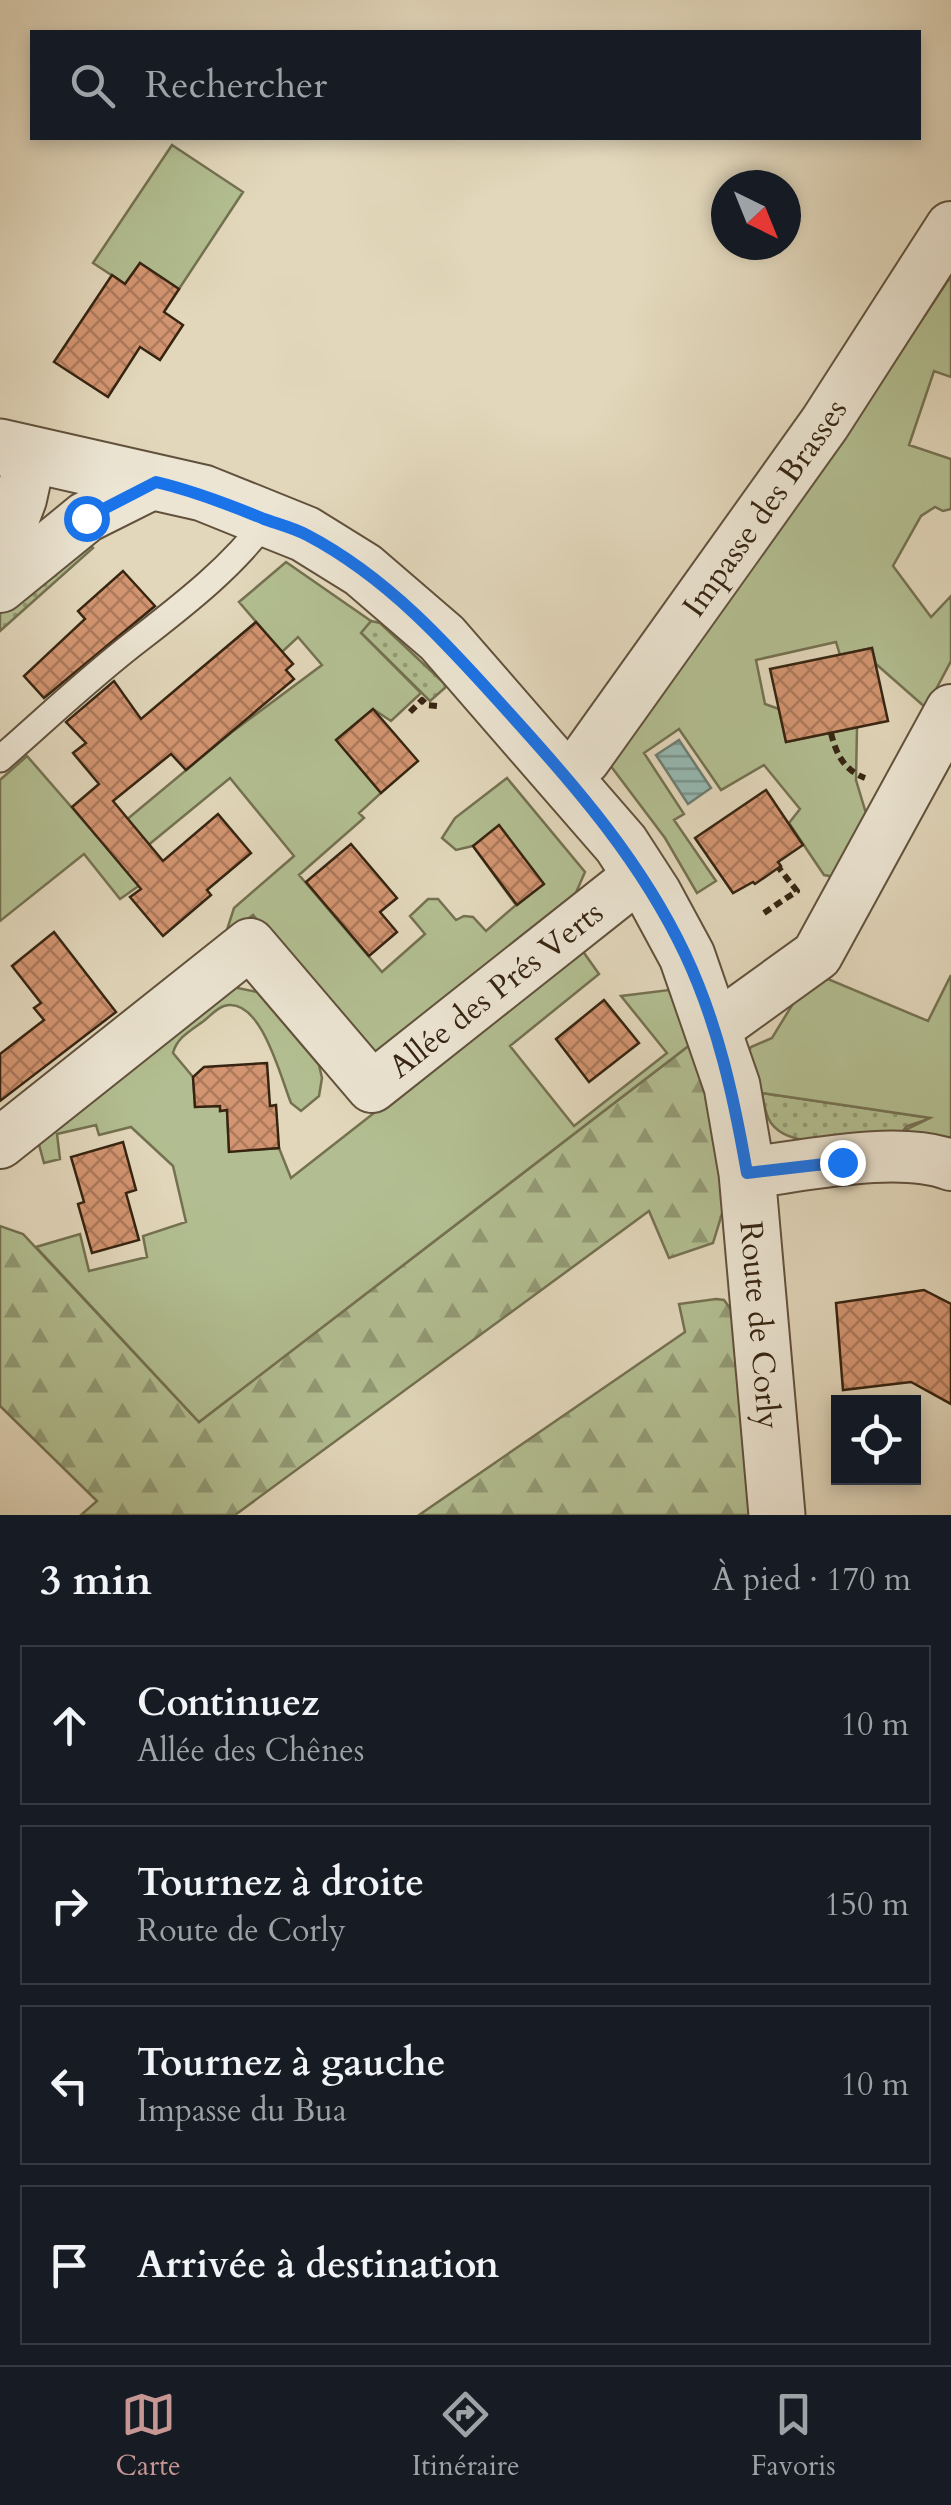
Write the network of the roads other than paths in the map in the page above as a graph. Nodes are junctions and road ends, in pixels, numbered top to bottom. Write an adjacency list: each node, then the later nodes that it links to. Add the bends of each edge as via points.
1 (951, 227): 9 (street, Impasse des Brasses, via 825,423 586,759)
2 (15, 451): 3 (street, Route de Corly); 5 (street, via 21,499)
3 (156, 482): 4 (street, Route de Corly); 6 (street, via 86,518)
4 (267, 520): 8 (lane, via 172,617); 9 (street, Route de Corly, via 306,534 404,602)
5 (0, 555)
6 (0, 587)
7 (951, 710): 11 (street, via 817,955)
8 (0, 759)
9 (565, 776): 10 (street, Route de Corly)
10 (641, 874): 11 (street, Route de Corly, via 686,956); 12 (street, Allée des Prés Verts, via 372,1087 250,944)
11 (712, 1023): 14 (street, Route de Corly, via 732,1086)
12 (0, 1143)
13 (951, 1165): 14 (street, via 891,1156)
14 (747, 1173): 15 (street, Route de Corly)
15 (776, 1515)

